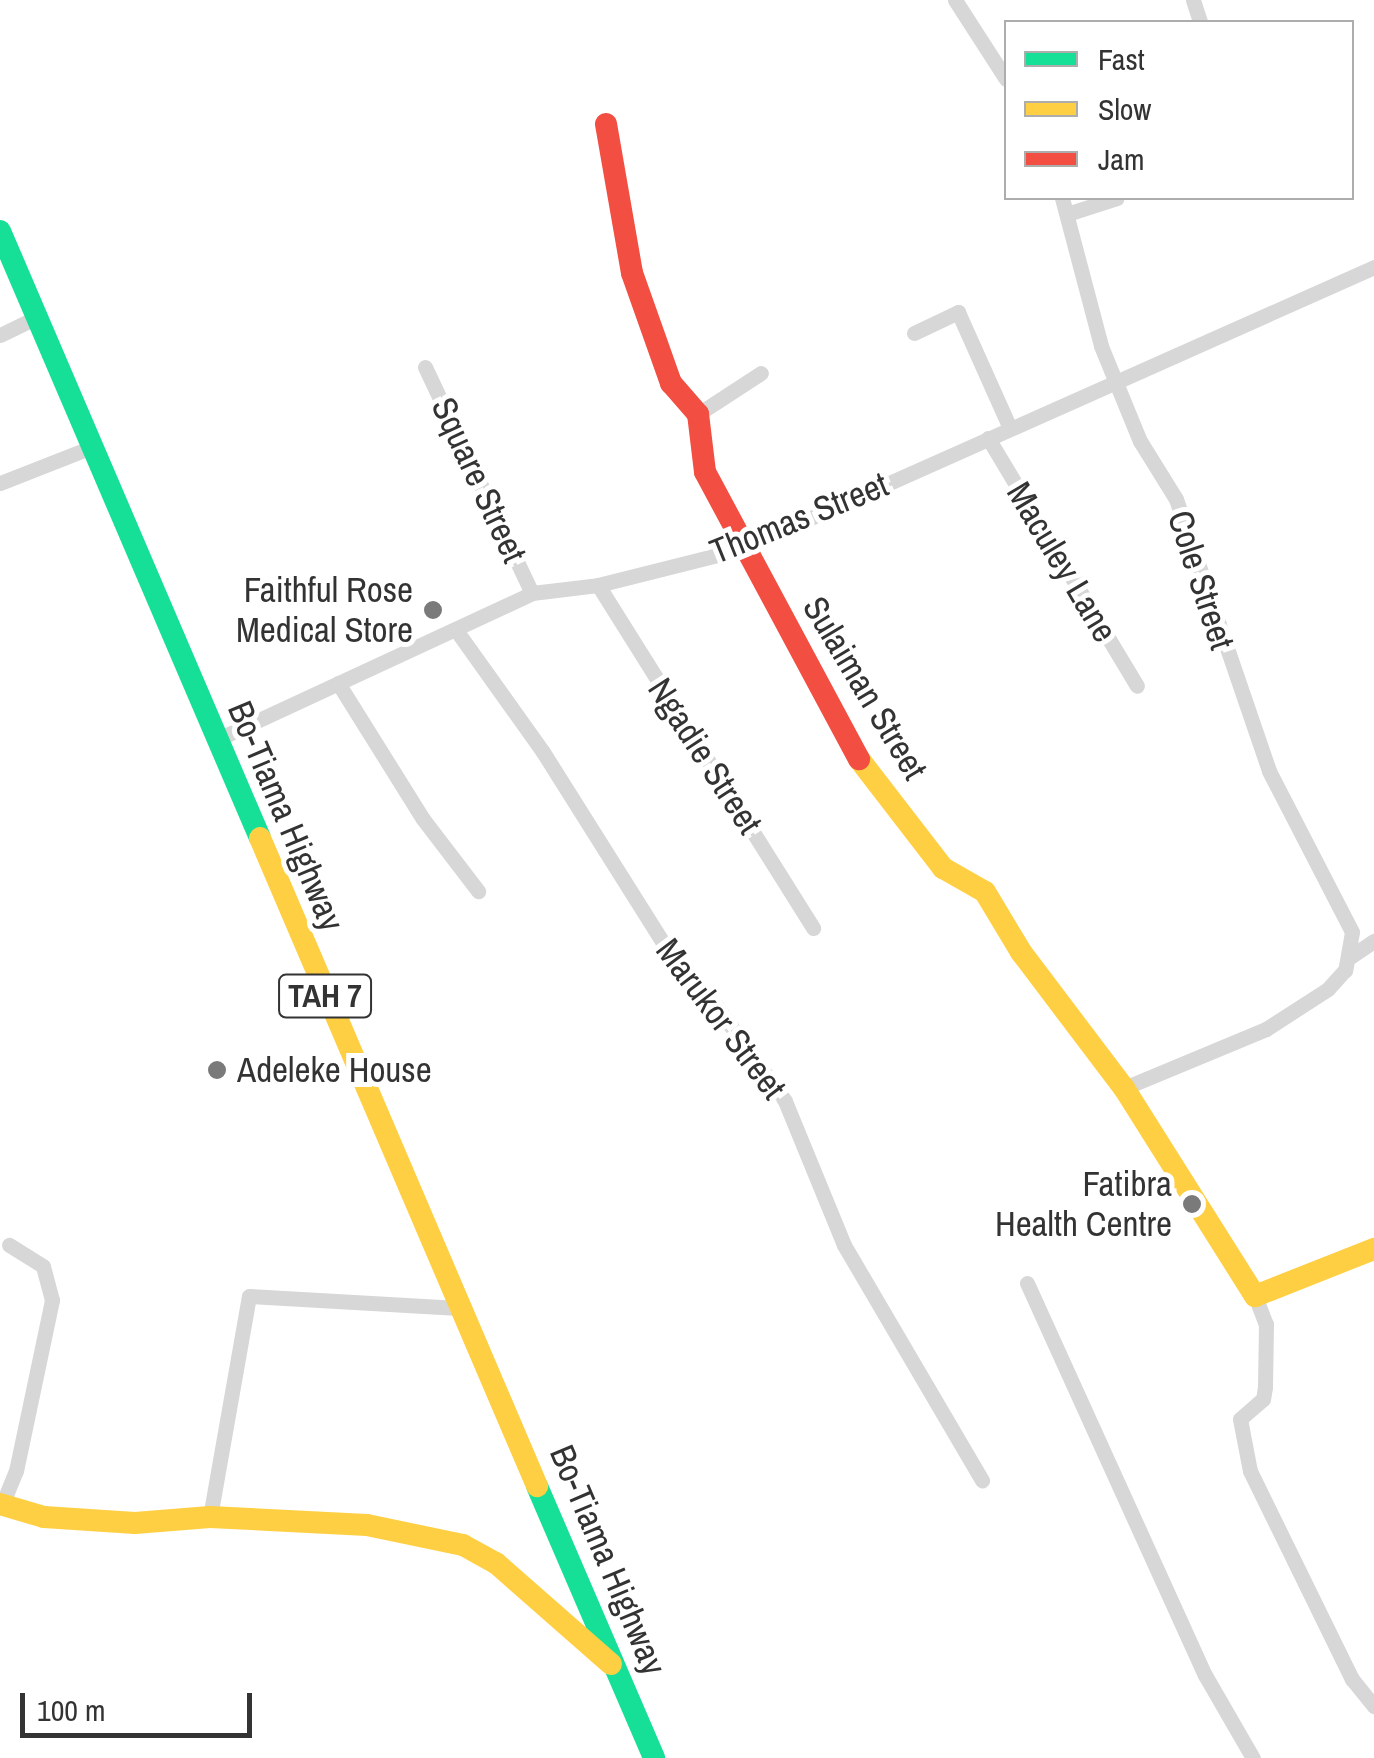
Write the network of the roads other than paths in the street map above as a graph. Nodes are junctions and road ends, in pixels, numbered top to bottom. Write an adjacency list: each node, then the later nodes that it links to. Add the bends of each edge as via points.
1 (955, 0): 2 (street)
2 (1004, 77)
3 (606, 124): 14 (main road, via 632,273 671,383)
4 (1104, 200): 5 (street)
5 (1064, 206): 13 (street, Cole Street, via 1100,346)
6 (0, 231): 8 (main road, Bo-Tiama Highway / TAH 7)
7 (1374, 266): 13 (street, Thomas Street)
8 (35, 318): 10 (street); 17 (main road, Bo-Tiama Highway / TAH 7)
9 (914, 333): 15 (street, via 958,312)
10 (0, 336)
11 (426, 367): 21 (street, Square Street)
12 (762, 373): 14 (street)
13 (1116, 378): 15 (street, Thomas Street); 29 (street, Cole Street, via 1140,441 1176,499 1269,771 1352,932)
14 (698, 414): 19 (main road, Sulaiman Street, via 705,472)
15 (1010, 428): 16 (street, Thomas Street)
16 (988, 438): 19 (street, Thomas Street); 24 (street, Maculey Lane)
17 (92, 447): 18 (street); 25 (main road, Bo-Tiama Highway / TAH 7)
18 (0, 483)
19 (740, 549): 20 (street, Thomas Street); 30 (main road, Sulaiman Street, via 863,767 944,868 985,892 1021,952)
20 (598, 585): 21 (street, Thomas Street); 27 (street, Ngadie Street)
21 (532, 593): 22 (street, Thomas Street)
22 (456, 630): 23 (street, Thomas Street); 36 (street, Marukor Street, via 674,960 786,1102 844,1245)
23 (338, 683): 25 (street, Thomas Street); 26 (street, via 423,819)
24 (1137, 686)
25 (215, 741): 35 (main road, Bo-Tiama Highway / TAH 7)
26 (478, 891)
27 (813, 928)
28 (1374, 941): 29 (street)
29 (1350, 957): 30 (street, via 1338,981 1279,1022)
30 (1124, 1088): 34 (main road)
31 (9, 1246): 37 (street, via 43,1266 52,1300 16,1471)
32 (1374, 1249): 34 (main road)
33 (1028, 1284): 42 (street, via 1204,1676)
34 (1254, 1296): 40 (street, via 1266,1324 1266,1387 1240,1419 1250,1471 1352,1679)
35 (458, 1308): 38 (street, via 250,1296); 39 (main road, Bo-Tiama Highway / TAH 7)
36 (982, 1480)
37 (1, 1505): 38 (main road, via 44,1516 134,1523)
38 (210, 1517): 39 (main road, via 367,1525 463,1546 496,1563)
39 (617, 1670): 41 (main road, Bo-Tiama Highway / TAH 7)
40 (1374, 1706)
41 (654, 1758)
42 (1253, 1758)

